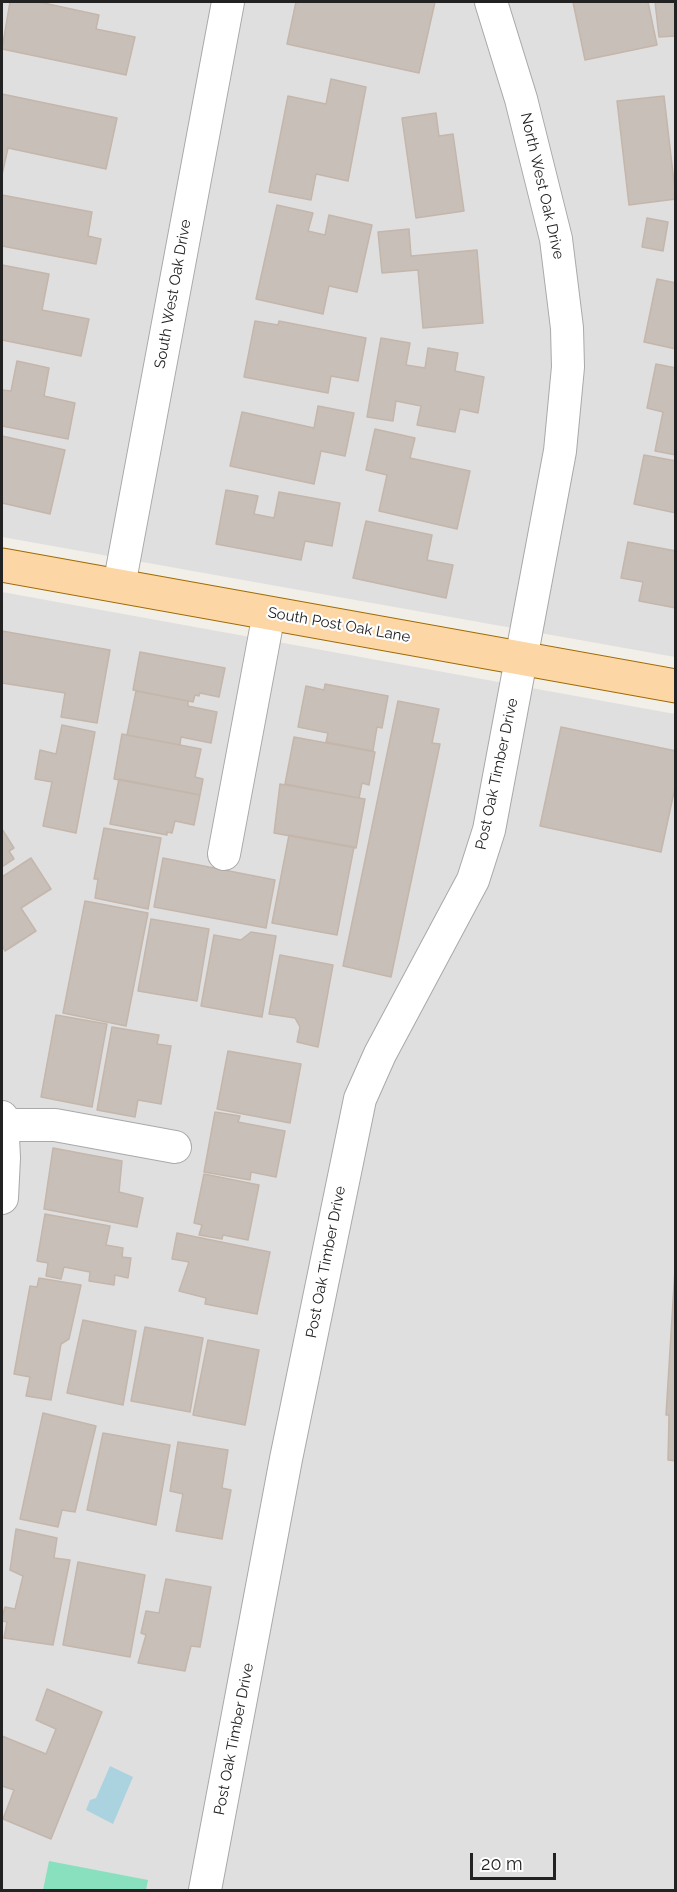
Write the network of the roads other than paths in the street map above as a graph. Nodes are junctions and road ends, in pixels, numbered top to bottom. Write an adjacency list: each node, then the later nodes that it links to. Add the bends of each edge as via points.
1 (228, 2): 4 (street, South West Oak Drive)
2 (491, 2): 6 (street, North West Oak Drive, via 548,201 567,328 568,376 560,451)
3 (2, 565): 4 (main road, South Post Oak Lane)
4 (119, 586): 5 (main road, South Post Oak Lane)
5 (270, 613): 6 (main road, South Post Oak Lane); 8 (street)
6 (520, 658): 7 (main road, South Post Oak Lane); 12 (street, Post Oak Timber Drive, via 489,830 473,880 360,1099 286,1459)
7 (675, 686)
8 (224, 854)
9 (2, 1121): 10 (street, via 55,1125); 11 (street)
10 (175, 1147)
11 (2, 1198)
12 (205, 1890)

